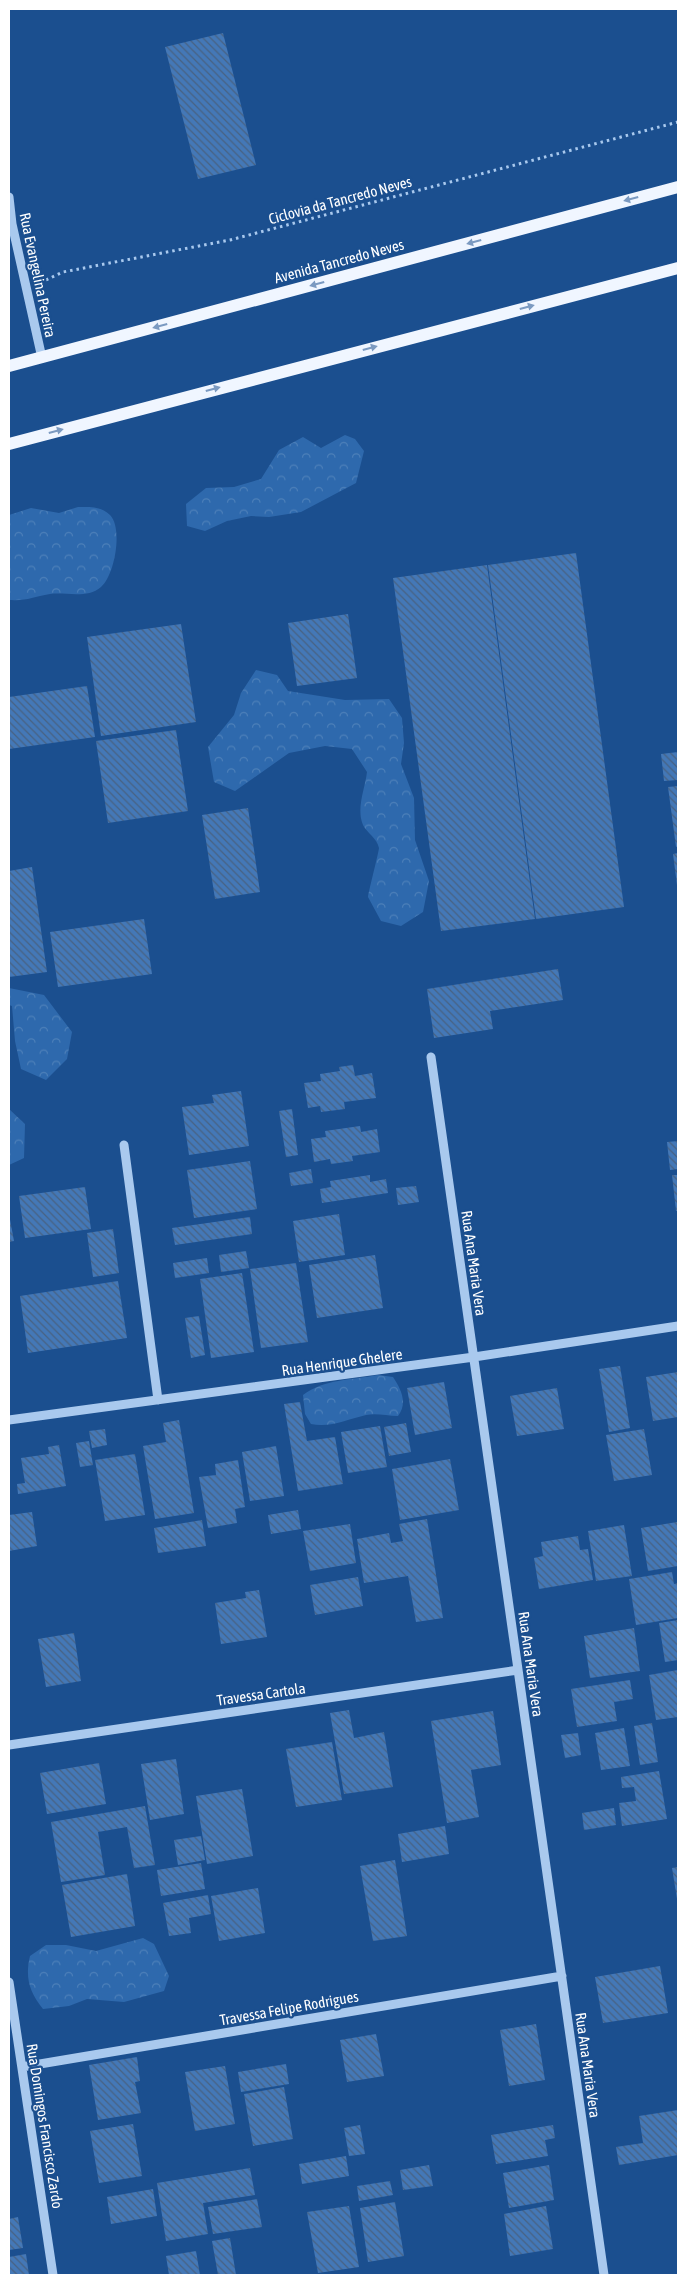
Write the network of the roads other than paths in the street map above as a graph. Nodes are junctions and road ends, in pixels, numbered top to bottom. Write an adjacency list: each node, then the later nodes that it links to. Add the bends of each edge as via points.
1 (678, 187): 4 (main road, Avenida Tancredo Neves, one-way to 4)
2 (9, 197): 4 (street, Rua Evangelina Pereira)
3 (678, 268): 6 (main road, one-way to 3)
4 (42, 358): 5 (main road, Avenida Tancredo Neves)
5 (9, 366)
6 (9, 444)
7 (431, 1057): 10 (street, Rua Ana Maria Vera)
8 (124, 1145): 11 (street)
9 (678, 1326): 10 (street, Rua Henrique Ghelere)
10 (474, 1357): 11 (street, Rua Henrique Ghelere); 13 (street, Rua Ana Maria Vera)
11 (158, 1400): 12 (street, Rua Henrique Ghelere)
12 (9, 1420)
13 (518, 1670): 14 (street, Travessa Cartola); 15 (street, Rua Ana Maria Vera)
14 (9, 1745)
15 (562, 1976): 17 (street, Travessa Felipe Rodrigues); 19 (street, Rua Ana Maria Vera)
16 (9, 1982): 17 (street, Rua Domingos Francisco Zardo)
17 (22, 2067): 18 (street, Rua Domingos Francisco Zardo)
18 (53, 2275)
19 (604, 2275)

